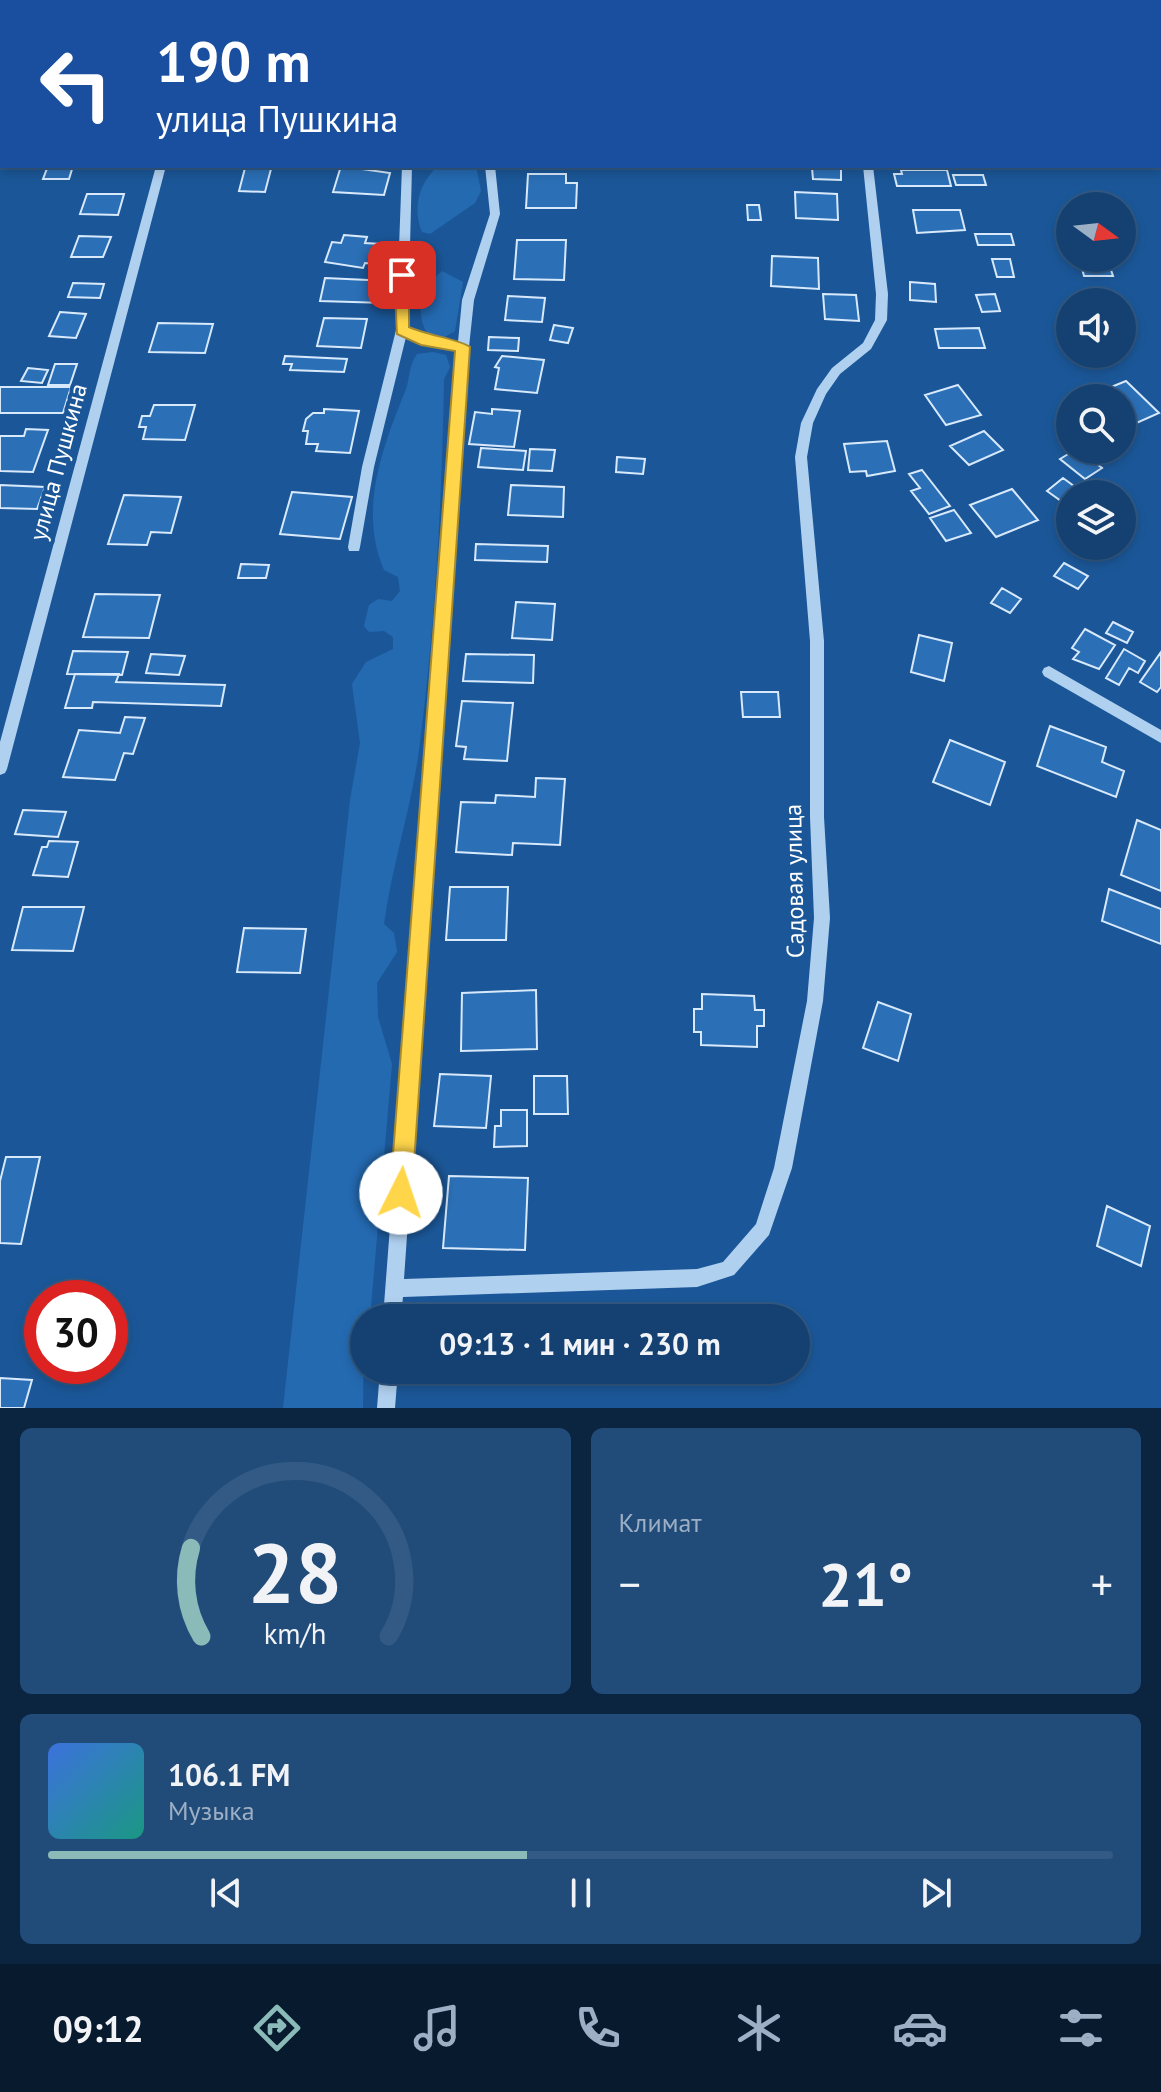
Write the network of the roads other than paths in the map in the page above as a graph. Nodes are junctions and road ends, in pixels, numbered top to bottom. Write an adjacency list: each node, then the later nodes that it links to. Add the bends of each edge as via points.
1 (160, 168): 10 (street, улица Пушкина)
2 (407, 168): 5 (street)
3 (490, 168): 6 (street, via 495,214 468,300)
4 (868, 168): 11 (street, Садовая улица, via 881,320 867,346 836,371 821,392 807,423 801,457 817,641 821,959 783,1168 763,1229 728,1269 697,1278)
5 (402, 330): 6 (street, via 427,342); 7 (street)
6 (463, 347): 11 (street)
7 (354, 547)
8 (1049, 672): 9 (street)
9 (1161, 737)
10 (0, 769)
11 (394, 1288): 12 (street)
12 (393, 1304)
13 (388, 1384): 14 (street)
14 (386, 1408)

